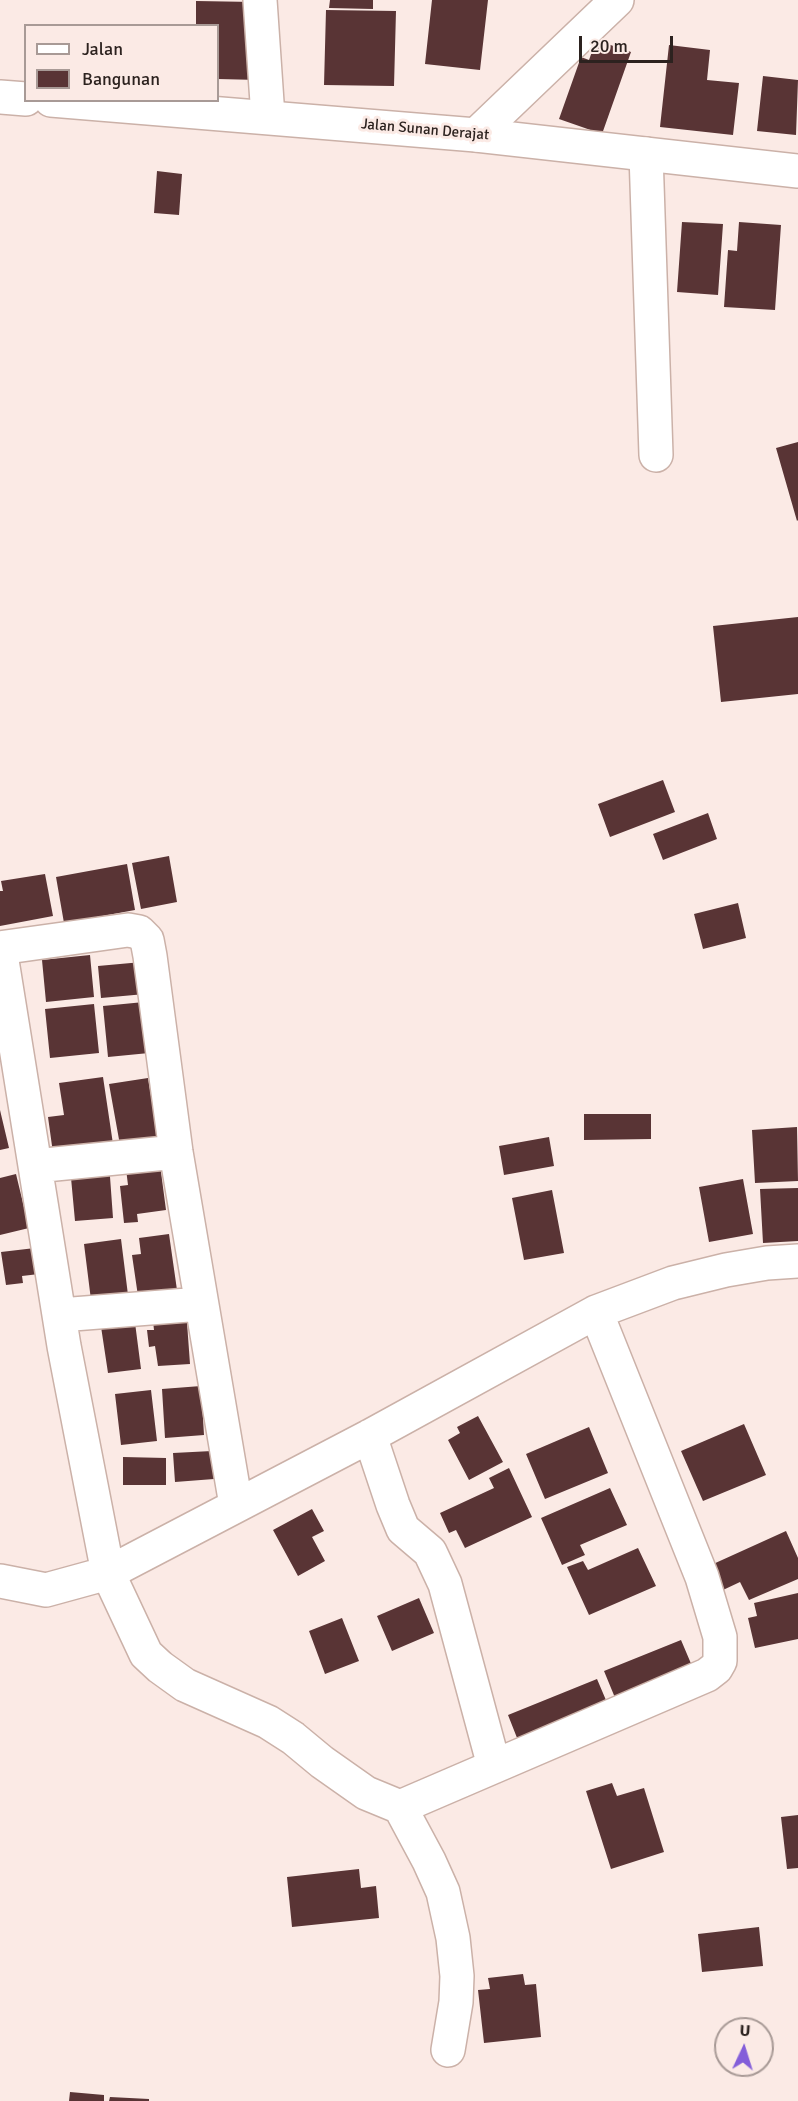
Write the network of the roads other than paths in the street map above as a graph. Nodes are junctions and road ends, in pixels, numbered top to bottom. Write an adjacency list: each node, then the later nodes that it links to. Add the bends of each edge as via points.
1 (260, 0): 6 (street)
2 (617, 0): 7 (street)
3 (0, 97): 4 (street)
4 (24, 99)
5 (77, 102): 6 (street, Jalan Sunan Derajat)
6 (268, 117): 7 (street, Jalan Sunan Derajat)
7 (476, 135): 8 (street, Jalan Sunan Derajat)
8 (646, 154): 9 (street, Jalan Sunan Derajat); 10 (street)
9 (798, 171)
10 (656, 455)
11 (0, 948): 12 (street, via 128,930 139,932 147,940); 13 (street)
12 (176, 1152): 13 (street); 15 (street)
13 (35, 1166): 17 (street)
14 (798, 1261): 16 (street, via 726,1270 673,1283)
15 (201, 1304): 17 (street); 19 (street)
16 (596, 1312): 18 (street); 22 (street, via 702,1577 720,1636 720,1661 707,1675)
17 (60, 1315): 20 (street)
18 (370, 1436): 19 (street); 22 (street, via 403,1529 430,1552 445,1584)
19 (236, 1505): 20 (street)
20 (108, 1573): 21 (street, via 46,1590); 23 (street, via 146,1654 160,1667 185,1685 268,1722 366,1793)
21 (0, 1581)
22 (494, 1766): 23 (street)
23 (400, 1807): 24 (street, via 442,1892 453,1938 456,2002)
24 (448, 2050)

